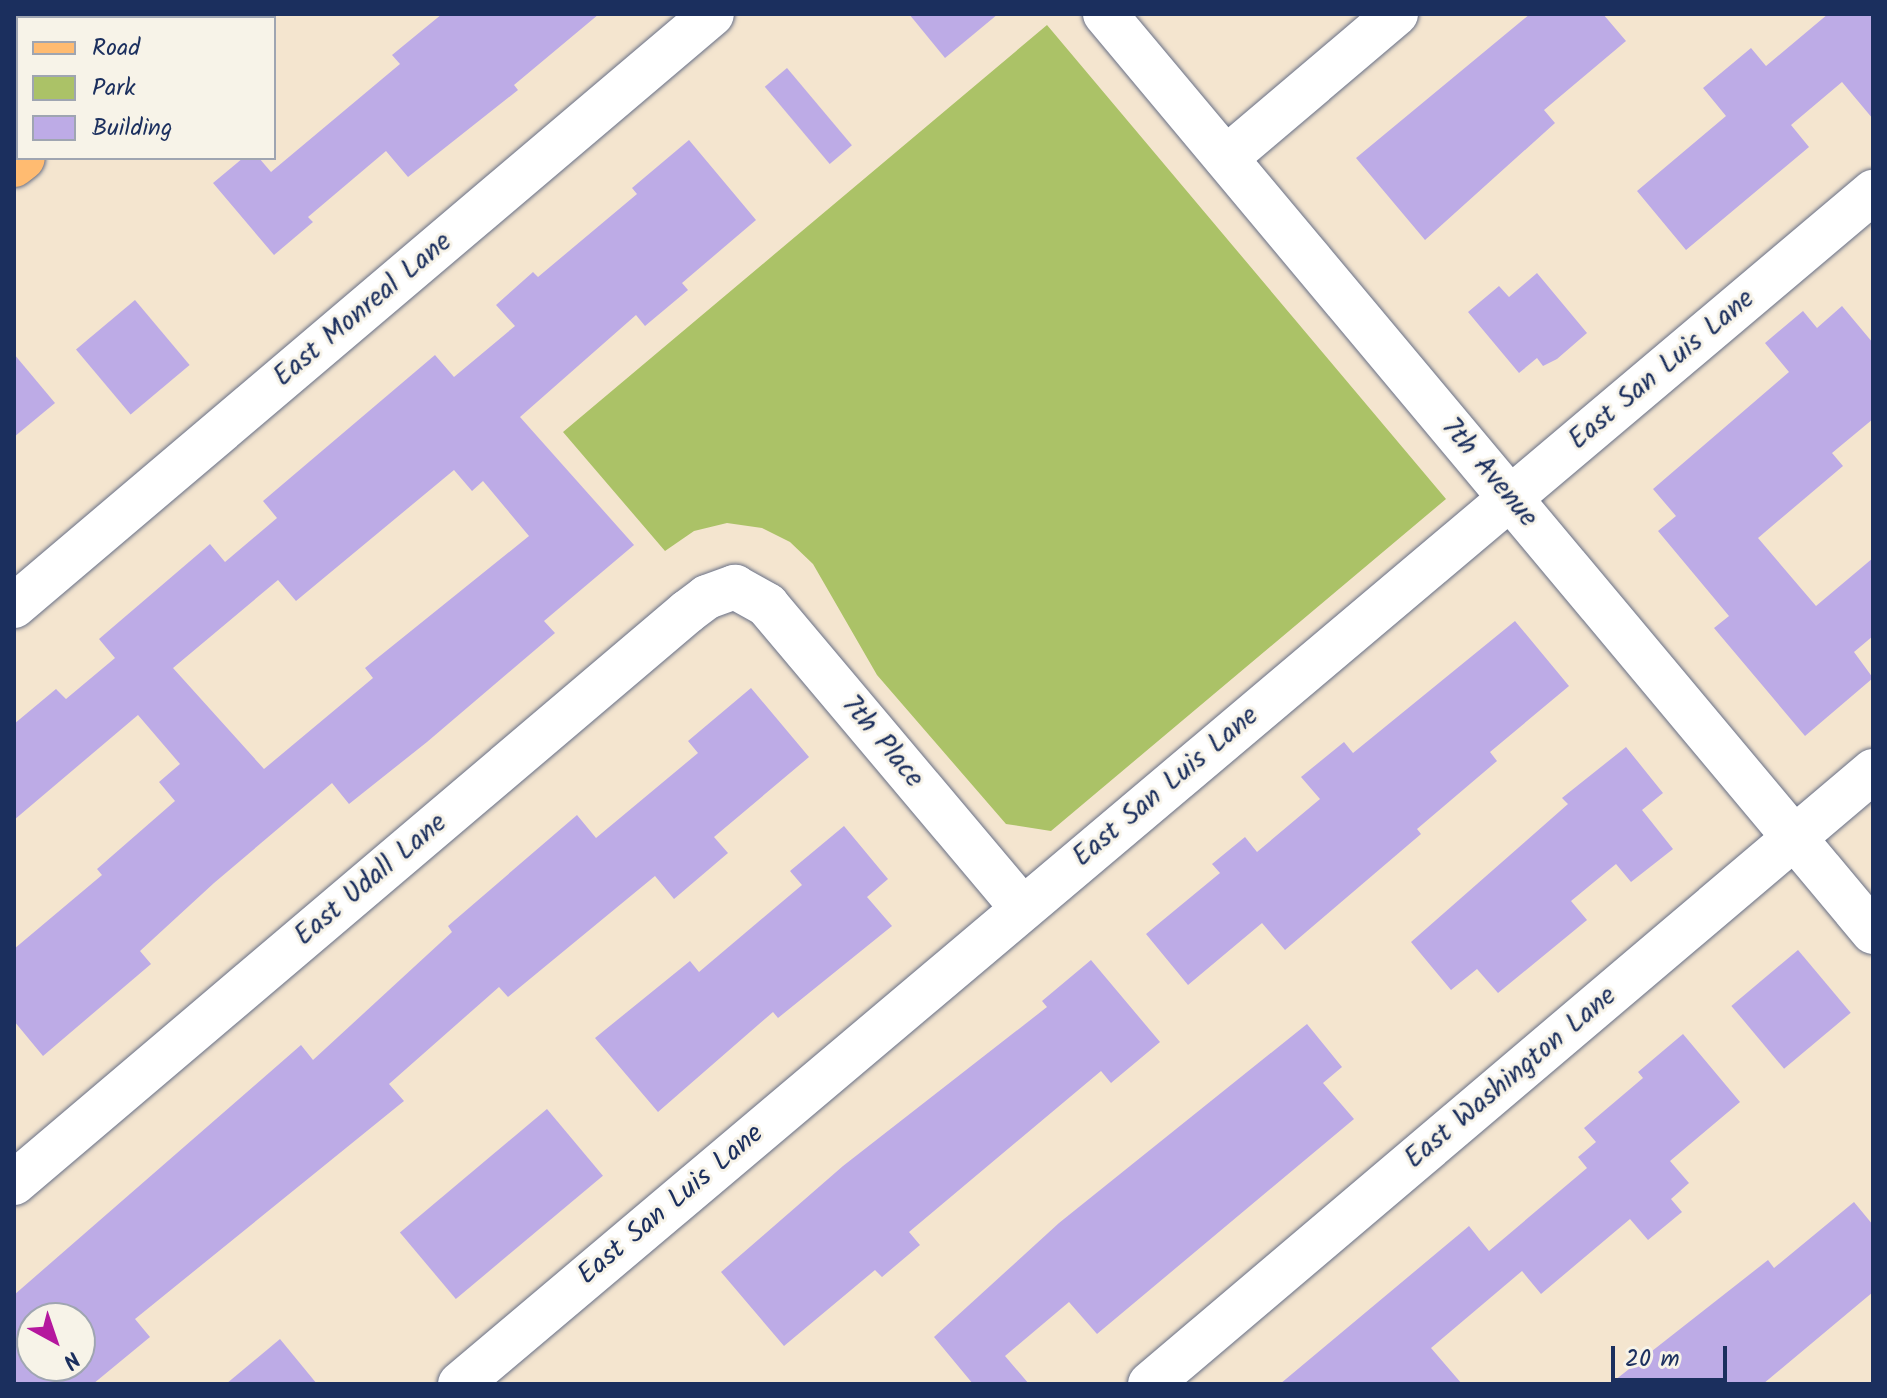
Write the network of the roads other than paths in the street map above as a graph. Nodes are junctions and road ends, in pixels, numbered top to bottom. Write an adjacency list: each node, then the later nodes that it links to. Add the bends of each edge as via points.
1 (712, 14): 8 (street, East Monreal Lane)
2 (1105, 14): 4 (street, 7th Avenue)
3 (1396, 14): 4 (street)
4 (1226, 158): 6 (street, 7th Avenue)
5 (1873, 192): 6 (street, East San Luis Lane)
6 (1510, 498): 10 (street, 7th Avenue); 11 (street, East San Luis Lane)
7 (735, 587): 11 (street, 7th Place, via 767,605); 13 (street, East Udall Lane, via 707,597 687,612)
8 (14, 606)
9 (1873, 771): 10 (street, East Washington Lane)
10 (1794, 838): 12 (street, 7th Avenue); 15 (street, East Washington Lane)
11 (1022, 908): 14 (street, East San Luis Lane)
12 (1873, 932)
13 (14, 1183)
14 (460, 1384)
15 (1150, 1384)

